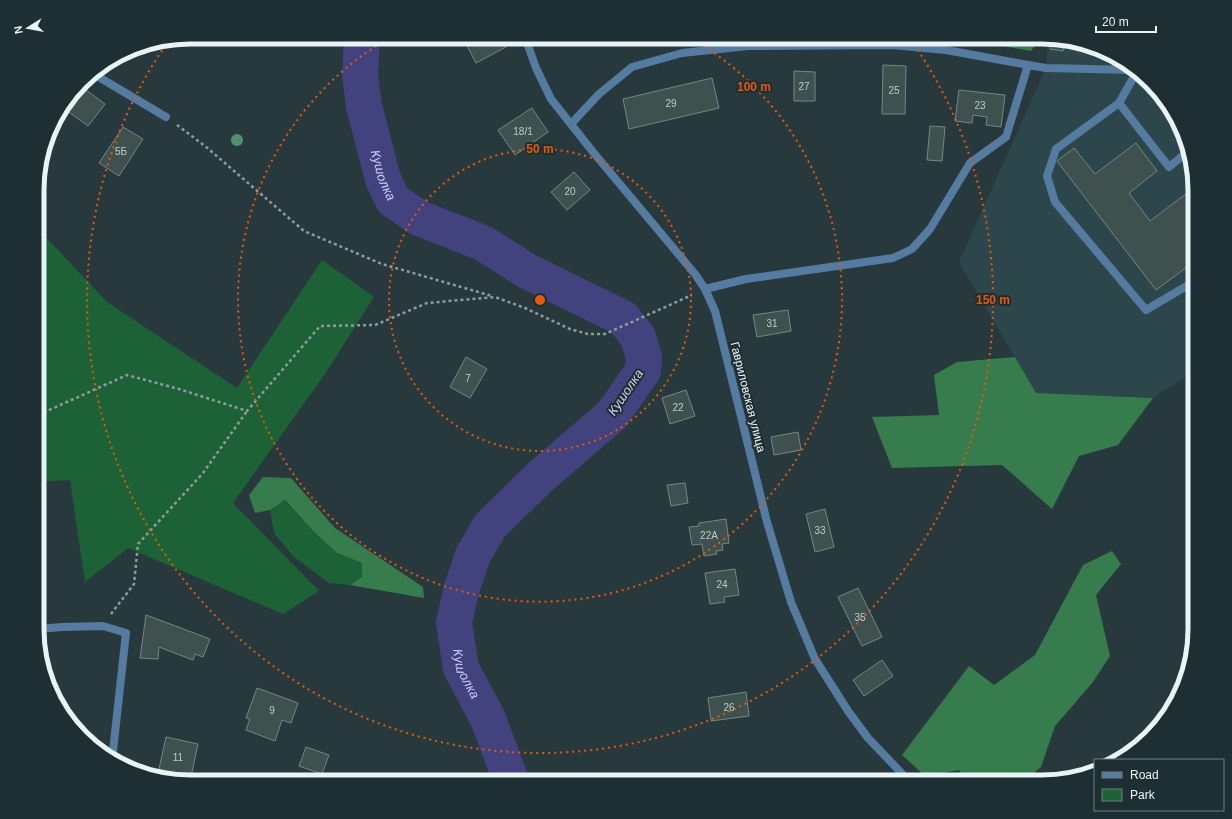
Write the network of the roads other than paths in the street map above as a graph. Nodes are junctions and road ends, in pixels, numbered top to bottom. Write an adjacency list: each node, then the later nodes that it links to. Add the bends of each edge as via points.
1 (527, 44): 10 (street, Гавриловская улица, via 551,99)
2 (940, 44): 3 (street)
3 (946, 50): 4 (street); 10 (street, via 892,45 756,46 682,53 632,67 599,94)
4 (1028, 66): 5 (street); 13 (street, via 1006,137 970,163 930,229 912,249 893,258 746,279)
5 (1124, 70)
6 (98, 77): 9 (street)
7 (1134, 77): 8 (street)
8 (1119, 103): 11 (street, via 1169,167); 12 (street, via 1056,150 1047,176 1055,202 1146,310)
9 (166, 117)
10 (571, 124): 13 (street, Гавриловская улица, via 695,274)
11 (1184, 155)
12 (1188, 285)
13 (704, 289): 16 (street, Гавриловская улица, via 715,311 767,522 791,602 815,659 848,711 868,738)
14 (44, 628): 15 (street, via 103,626 126,633)
15 (113, 752)
16 (903, 775)

